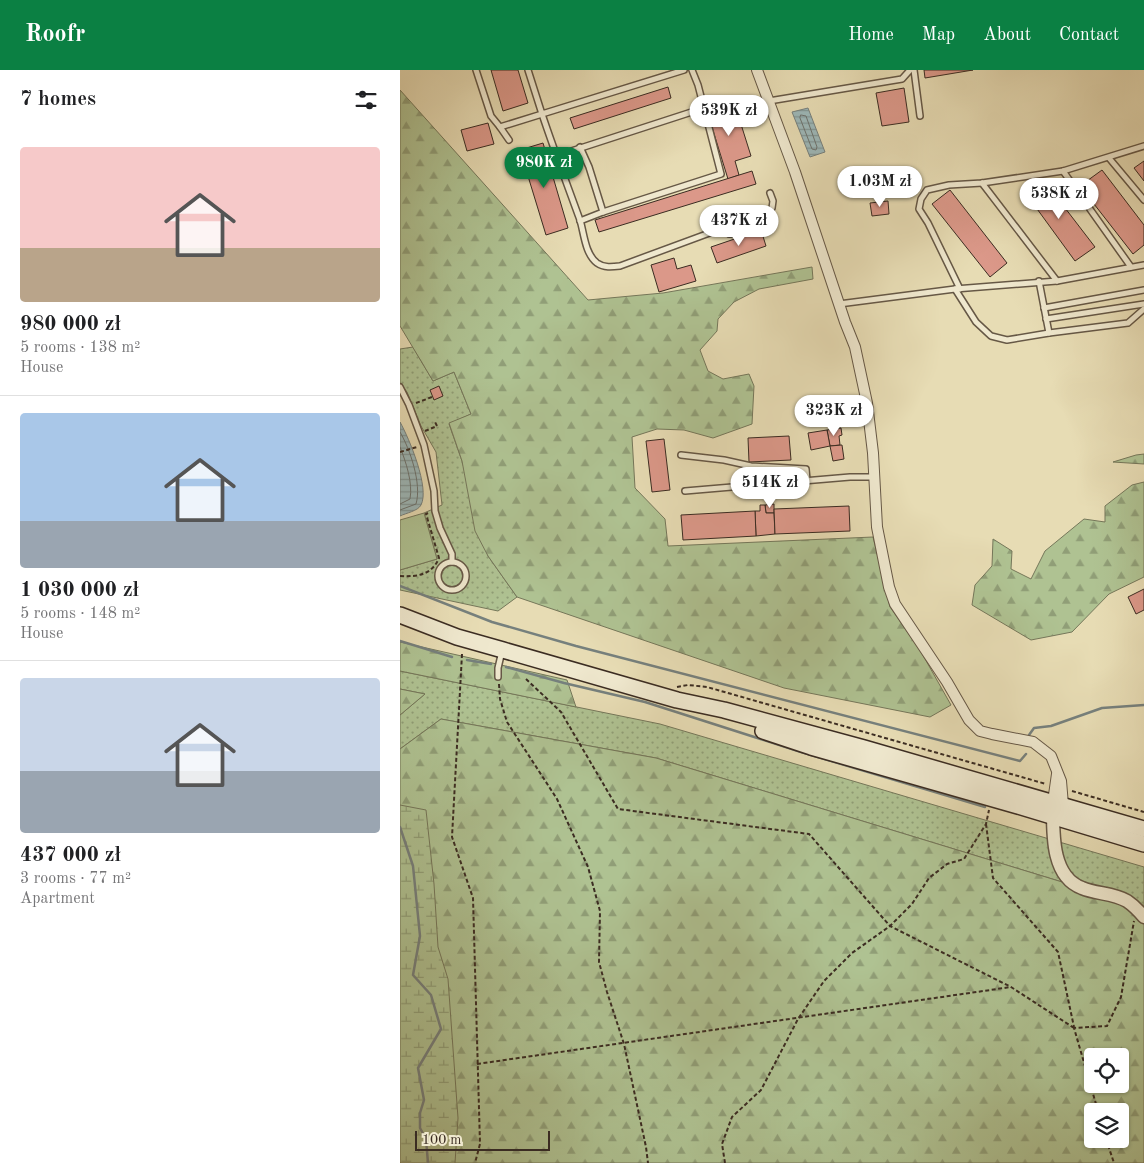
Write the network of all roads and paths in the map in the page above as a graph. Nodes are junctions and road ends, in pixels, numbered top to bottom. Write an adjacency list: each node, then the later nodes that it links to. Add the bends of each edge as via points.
1 (476, 70): 12 (lane, via 491,116)
2 (528, 70): 10 (lane)
3 (684, 70): 10 (lane)
4 (692, 70): 9 (lane)
5 (756, 70): 8 (street)
6 (910, 70): 8 (lane, via 902,78)
7 (914, 70): 11 (lane)
8 (769, 101): 32 (street)
9 (704, 108): 15 (lane); 22 (lane, via 721,174)
10 (542, 114): 12 (lane); 16 (lane)
11 (920, 116)
12 (500, 127): 13 (lane)
13 (509, 140)
14 (1144, 146): 17 (lane)
15 (580, 147): 16 (lane); 22 (lane)
16 (556, 156): 24 (lane)
17 (1109, 158): 18 (lane); 21 (lane)
18 (1063, 172): 19 (lane); 27 (lane)
19 (982, 183): 29 (lane); 30 (lane, via 935,187 927,190 921,199 919,209)
20 (770, 193): 23 (lane, via 772,208)
21 (1144, 200)
22 (603, 212): 24 (lane)
23 (766, 214): 25 (lane); 25 (lane, via 766,222 751,230 729,234)
24 (580, 221): 25 (lane, via 593,258 608,267 620,266)
25 (723, 228)
26 (1144, 265): 27 (lane)
27 (1131, 267): 29 (lane)
28 (1039, 281): 29 (lane); 30 (lane); 34 (lane)
29 (1057, 281)
30 (957, 289): 32 (lane); 37 (lane, via 976,322 991,336 1007,340)
31 (1144, 290): 34 (lane)
32 (839, 304): 46 (street, via 861,372)
33 (1144, 304): 36 (lane)
34 (1044, 308): 36 (lane)
35 (1144, 309): 37 (lane, via 1128,323)
36 (1046, 318): 37 (lane)
37 (1049, 333)
38 (400, 387): 40 (lane)
39 (432, 397): 40 (path)
40 (409, 405): 42 (lane)
41 (435, 422): 42 (path, via 437,426)
42 (420, 432): 49 (lane, via 430,462)
43 (414, 448): 44 (path)
44 (400, 452)
45 (681, 455): 47 (lane, via 751,466 806,469)
46 (874, 477): 47 (lane); 62 (street, via 877,527 895,604 974,726 985,732 1033,742 1051,756 1061,781)
47 (807, 480): 48 (lane)
48 (685, 491)
49 (435, 511): 50 (lane, via 452,554); 51 (path, via 426,514 439,558 437,564 422,576)
50 (452, 562): 50 (lane, via 464,567 466,575 461,587 452,590 443,586 439,578 443,565)
51 (400, 576)
52 (400, 615): 54 (main road)
53 (400, 626): 54 (main road)
54 (457, 637): 55 (main road)
55 (502, 650): 57 (lane); 59 (main road)
56 (462, 654): 73 (path, via 452,838 473,898)
57 (498, 677): 72 (path, via 507,722 557,799 588,867 600,912 599,962)
58 (526, 679): 68 (path, via 561,712 618,809 810,834)
59 (677, 700): 61 (main road, via 811,747); 62 (main road, via 864,748)
60 (1065, 789): 63 (path)
61 (991, 798): 62 (main road); 64 (path)
62 (1058, 810): 65 (main road); 66 (main road); 67 (street, via 1053,830 1063,872 1075,885 1118,897)
63 (1144, 812)
64 (986, 824): 68 (path, via 964,859 947,864 929,878 912,904); 71 (path, via 993,878 1058,952)
65 (1144, 829)
66 (1144, 844)
67 (1140, 913): 71 (path, via 1121,997 1108,1026)
68 (890, 926): 69 (path); 70 (path, via 852,953 824,981)
69 (1011, 987): 70 (path); 71 (path)
70 (798, 1019): 72 (path); 78 (path, via 761,1090 732,1117 722,1144)
71 (1074, 1028): 74 (path)
72 (624, 1044): 73 (path); 77 (path)
73 (476, 1064): 76 (path, via 480,1144)
74 (1096, 1103)
75 (1109, 1148): 79 (path)
76 (475, 1163)
77 (648, 1163)
78 (725, 1163)
79 (1114, 1163)

